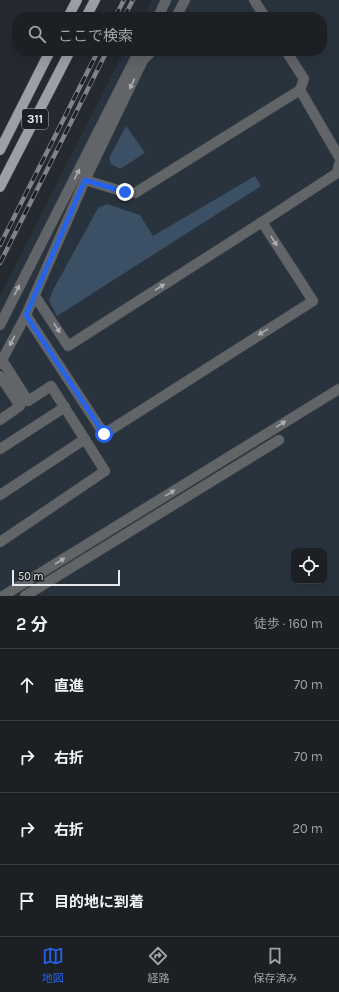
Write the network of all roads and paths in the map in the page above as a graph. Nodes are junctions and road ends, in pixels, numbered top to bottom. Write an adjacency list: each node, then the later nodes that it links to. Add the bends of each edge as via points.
1 (76, 0): 6 (main road)
2 (95, 0): 7 (main road)
3 (166, 0): 8 (lane)
4 (185, 0): 9 (lane)
5 (254, 0): 10 (lane)
6 (70, 12)
7 (89, 12)
8 (160, 12)
9 (179, 12)
10 (261, 12)
11 (47, 56): 17 (main road, 311)
12 (67, 56): 21 (main road, 311)
13 (136, 56): 25 (lane, one-way to 13)
14 (147, 56): 20 (lane, one-way to 20)
15 (289, 56): 16 (lane, via 304,79)
16 (300, 90): 18 (lane); 20 (lane, via 135,193)
17 (0, 150)
18 (339, 157)
19 (339, 164): 22 (lane, via 337,173)
20 (85, 180): 23 (lane)
21 (0, 187)
22 (262, 222): 23 (lane, one-way to 22, via 68,346); 24 (lane, one-way to 24, via 313,301 104,434)
23 (35, 296): 24 (lane)
24 (26, 315): 26 (lane, one-way to 26)
25 (0, 325)
26 (1, 362): 29 (lane, via 28,401 51,386)
27 (0, 376): 30 (lane, via 20,406)
28 (339, 389): 36 (lane, one-way to 28)
29 (64, 407): 31 (lane); 33 (lane)
30 (0, 420)
31 (85, 439): 34 (lane); 35 (lane, via 105,471)
32 (278, 440): 37 (lane)
33 (0, 449)
34 (0, 494)
35 (0, 542)
36 (3, 596)
37 (25, 596)

